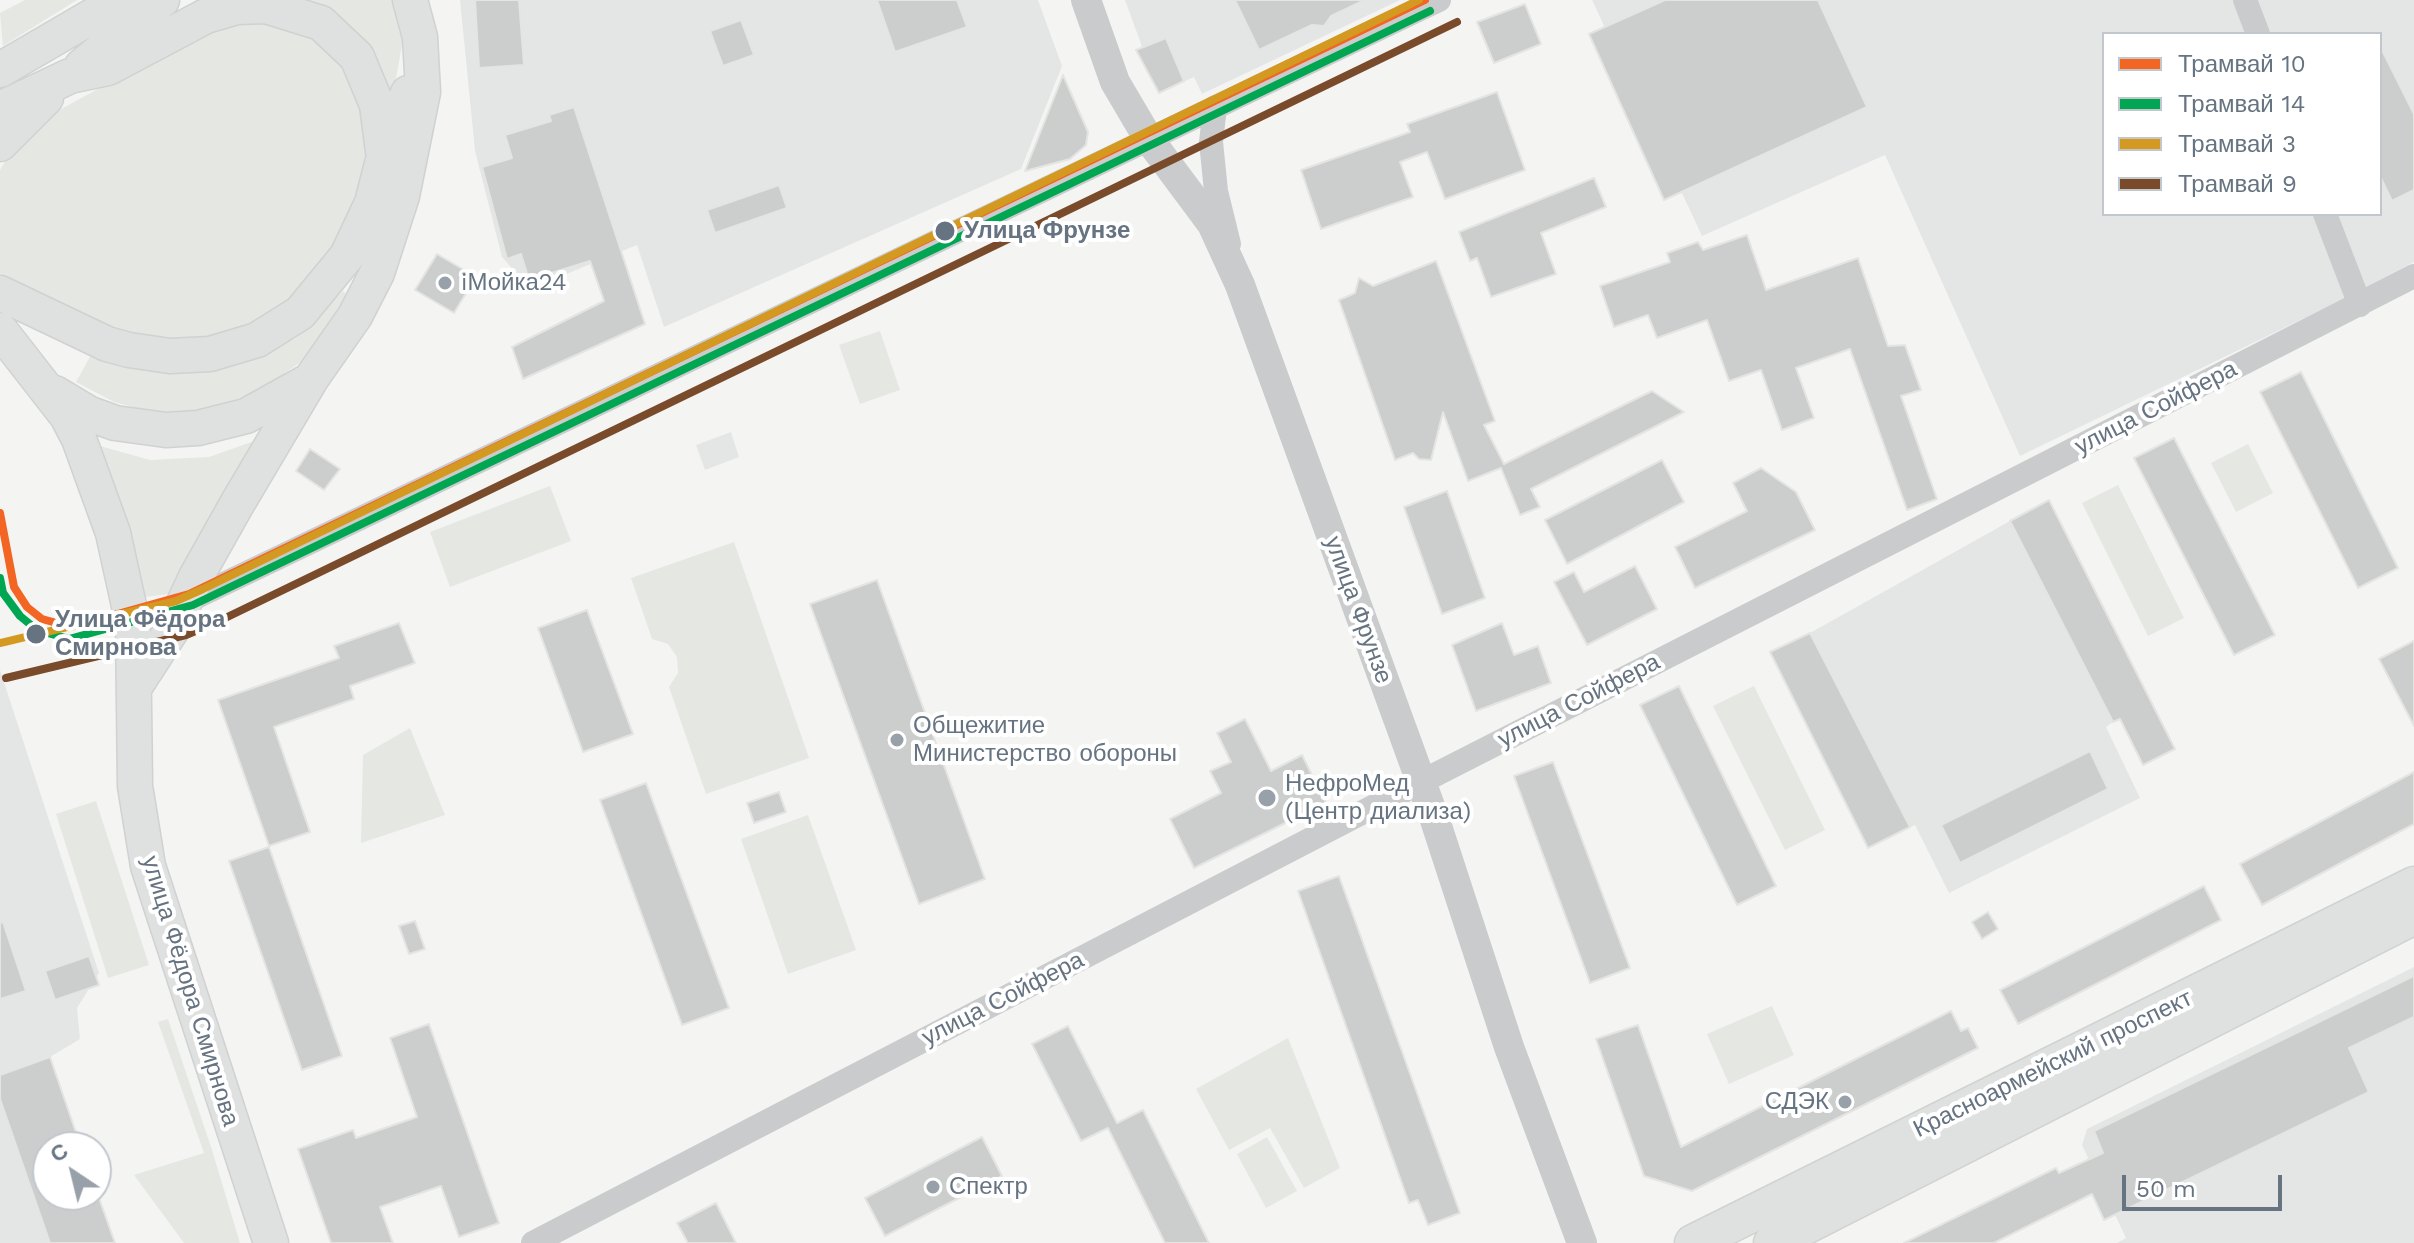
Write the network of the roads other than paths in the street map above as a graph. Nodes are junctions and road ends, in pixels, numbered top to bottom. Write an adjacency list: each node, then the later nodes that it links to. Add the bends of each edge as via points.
1 (120, 0): 9 (main road)
2 (162, 0): 10 (main road)
3 (410, 0): 8 (main road)
4 (1086, 0): 13 (street, улица Фрунзе, via 1115,82)
5 (1439, 0): 11 (street)
6 (2245, 0): 7 (street)
7 (2257, 32)
8 (422, 56): 15 (main road); 22 (main road, via 415,141 387,248 361,305)
9 (3, 68)
10 (70, 76): 12 (main road); 14 (main road); 15 (main road, via 108,68 227,9 287,10 334,32 357,57 377,105)
11 (1215, 107): 13 (street); 18 (street, via 1211,142 1216,191)
12 (0, 109)
13 (1148, 138): 18 (street, улица Фрунзе, via 1212,224); 24 (street)
14 (0, 144)
15 (383, 160): 19 (main road, via 365,222 333,275 300,313 275,331 220,353 151,353 107,344)
16 (2326, 216): 20 (street)
17 (2414, 276): 20 (street, улица Сойфера)
18 (1240, 285): 27 (street, улица Фрунзе)
19 (0, 293)
20 (2360, 305): 27 (street, улица Сойфера)
21 (0, 330): 23 (main road, улица Фёдора Смирнова)
22 (311, 379): 23 (main road, via 246,416 166,430 115,423); 24 (main road)
23 (46, 387): 25 (main road, улица Фёдора Смирнова, via 67,416 89,466 113,533)
24 (184, 603): 25 (main road); 26 (main road)
25 (131, 618): 26 (main road, улица Фёдора Смирнова)
26 (134, 688): 30 (main road, улица Фёдора Смирнова, via 135,786 148,866)
27 (1421, 782): 31 (street, улица Сойфера); 32 (street, улица Фрунзе, via 1509,1047)
28 (2414, 885): 33 (main road, Красноармейский проспект)
29 (2414, 916): 34 (main road, Красноармейский проспект)
30 (271, 1243)
31 (533, 1243)
32 (1582, 1243)
33 (1693, 1243)
34 (1772, 1243)

